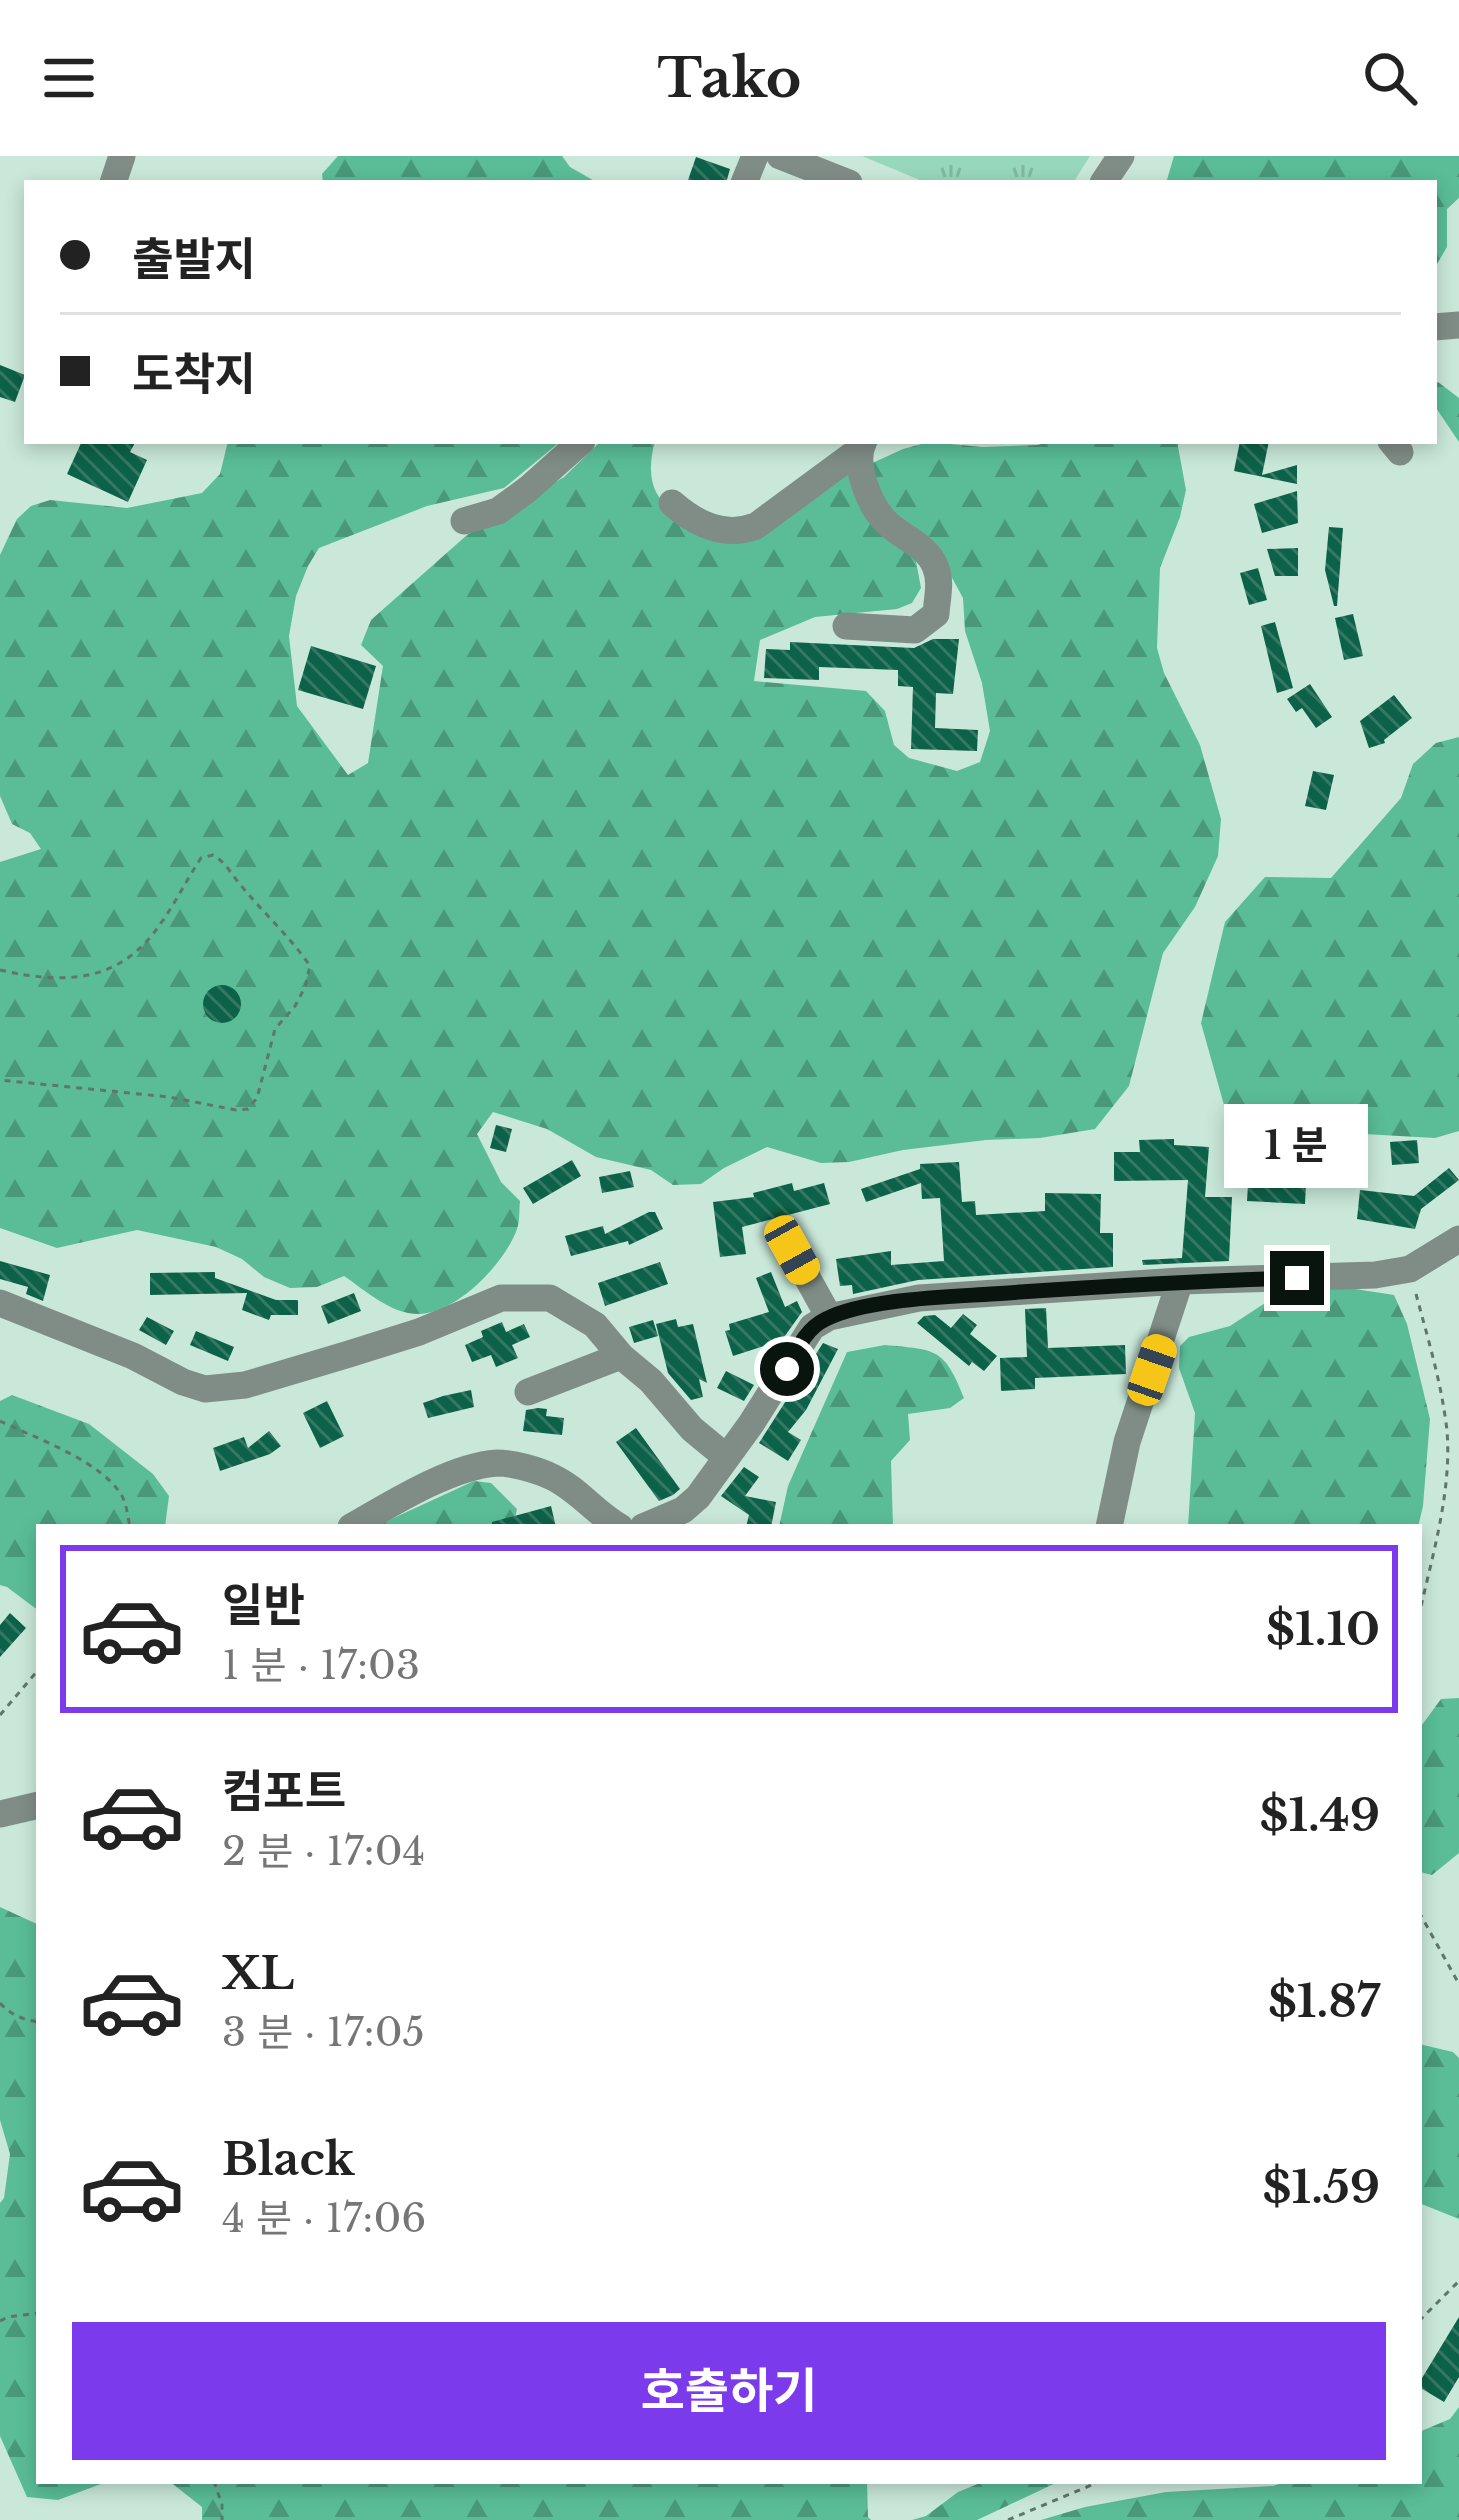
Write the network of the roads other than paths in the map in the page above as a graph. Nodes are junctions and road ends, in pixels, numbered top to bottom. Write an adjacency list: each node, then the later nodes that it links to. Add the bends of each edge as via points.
1 (780, 156): 2 (street)
2 (841, 180)
3 (579, 444): 6 (street, via 498,511)
4 (862, 446): 5 (street, via 740,532 708,526); 7 (street, via 862,480 884,520 933,560 936,614 915,630)
5 (672, 502)
6 (464, 521)
7 (845, 626)
8 (1459, 1239): 10 (street, via 1410,1269 1375,1275)
9 (792, 1250): 12 (street)
10 (1180, 1281): 12 (street, via 920,1298); 19 (street, via 1127,1442)
11 (0, 1303): 13 (street, via 205,1389 349,1354 501,1298 550,1298 595,1325)
12 (829, 1317): 15 (street, via 812,1327)
13 (621, 1355): 14 (street); 15 (street)
14 (528, 1392)
15 (726, 1457): 18 (street, via 698,1497)
16 (357, 1524): 17 (street, via 472,1467 502,1463 552,1477)
17 (615, 1524)
18 (650, 1524)
19 (1110, 1524)
20 (36, 1806): 21 (street)
21 (0, 1814)

